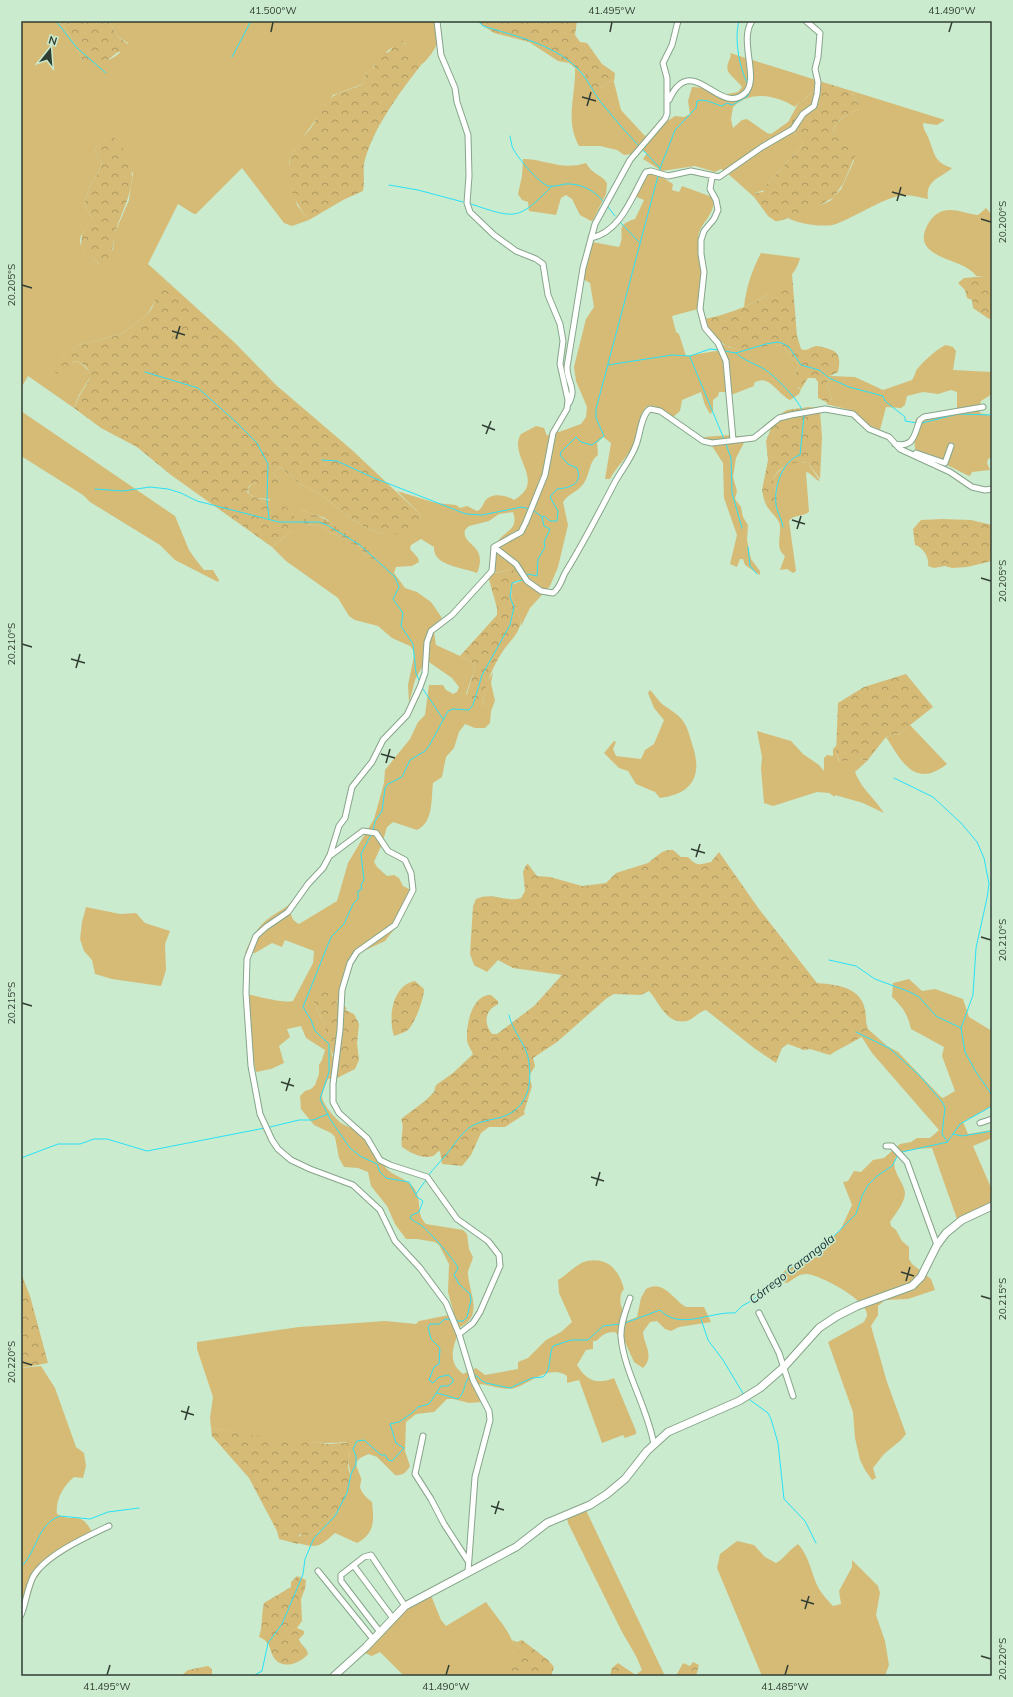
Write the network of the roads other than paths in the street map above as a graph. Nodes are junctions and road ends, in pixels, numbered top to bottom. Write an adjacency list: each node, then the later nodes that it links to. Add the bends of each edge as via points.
1 (437, 21): 8 (street, via 441,55 455,88 468,135 468,206 473,216 494,235 516,251 543,264 548,295 562,328 564,344 560,364)
2 (678, 21): 5 (street, via 671,48 663,63)
3 (752, 21): 5 (street, via 747,37 751,80 749,88 739,97 727,98 691,81 678,86)
4 (806, 21): 6 (street, via 820,36 815,69 818,82 815,105 805,112 790,131 762,146 724,174)
5 (668, 101): 7 (street, via 665,119 630,160 600,214)
6 (712, 177): 7 (street, via 691,171 670,176 646,172 612,226 606,232); 10 (street, via 710,189 718,210 701,240 700,254 704,272 700,309 705,328 716,339 726,361)
7 (591, 238): 8 (street, via 583,268 567,367 574,392)
8 (568, 406): 15 (street, via 552,437 545,475 521,532)
9 (983, 407): 11 (street, via 924,417 918,423 915,434 908,444)
10 (733, 440): 11 (street, via 754,438 782,417 825,409 856,415 870,429 889,437); 15 (street, via 705,442 660,411 648,410 632,455 559,588 553,593 541,591 524,577 516,564)
11 (895, 444): 13 (street)
12 (951, 446): 13 (street, via 947,462 944,464 924,455)
13 (909, 452): 14 (street, via 950,472 972,487)
14 (992, 489)
15 (494, 547): 16 (street, via 492,572 452,615 430,631 426,669 420,687 407,715 383,740 372,762 352,787 345,818 339,826)
16 (330, 855): 24 (street, via 323,868 288,912 256,936 247,959 248,1039 260,1114 272,1140 284,1155 310,1169 346,1181 376,1204 395,1241 444,1298); 24 (street, via 363,832 369,831 380,837 388,851 405,860 411,873 413,890 395,925 361,949 350,963 342,990 332,1096 339,1113 367,1138 380,1160 427,1177 457,1219 488,1241 499,1255 500,1266 480,1312 473,1323)
17 (992, 1119): 18 (street)
18 (980, 1123)
19 (886, 1146): 21 (street, via 892,1146 911,1169)
20 (992, 1206): 21 (street, via 962,1220)
21 (937, 1244): 25 (street, via 921,1277 912,1286 837,1316 819,1328)
22 (630, 1298): 28 (street, via 621,1336)
23 (759, 1313): 25 (street)
24 (459, 1334): 30 (street, via 472,1377 489,1410 490,1420 475,1477)
25 (784, 1367): 26 (street); 28 (street, via 739,1401 676,1427)
26 (792, 1396)
27 (423, 1436): 30 (street, via 415,1474)
28 (654, 1445): 33 (street, via 625,1479 607,1494 547,1523 516,1547)
29 (109, 1526): 35 (street, via 42,1566 34,1577)
30 (468, 1561): 33 (street)
31 (354, 1566): 34 (street, via 364,1557 371,1555); 36 (street); 37 (street, via 341,1576 340,1580)
32 (318, 1571): 38 (street)
33 (468, 1572): 34 (street)
34 (405, 1606): 36 (street)
35 (21, 1615)
36 (392, 1618): 37 (street)
37 (380, 1632): 38 (street)
38 (372, 1639): 39 (street)
39 (334, 1676)

